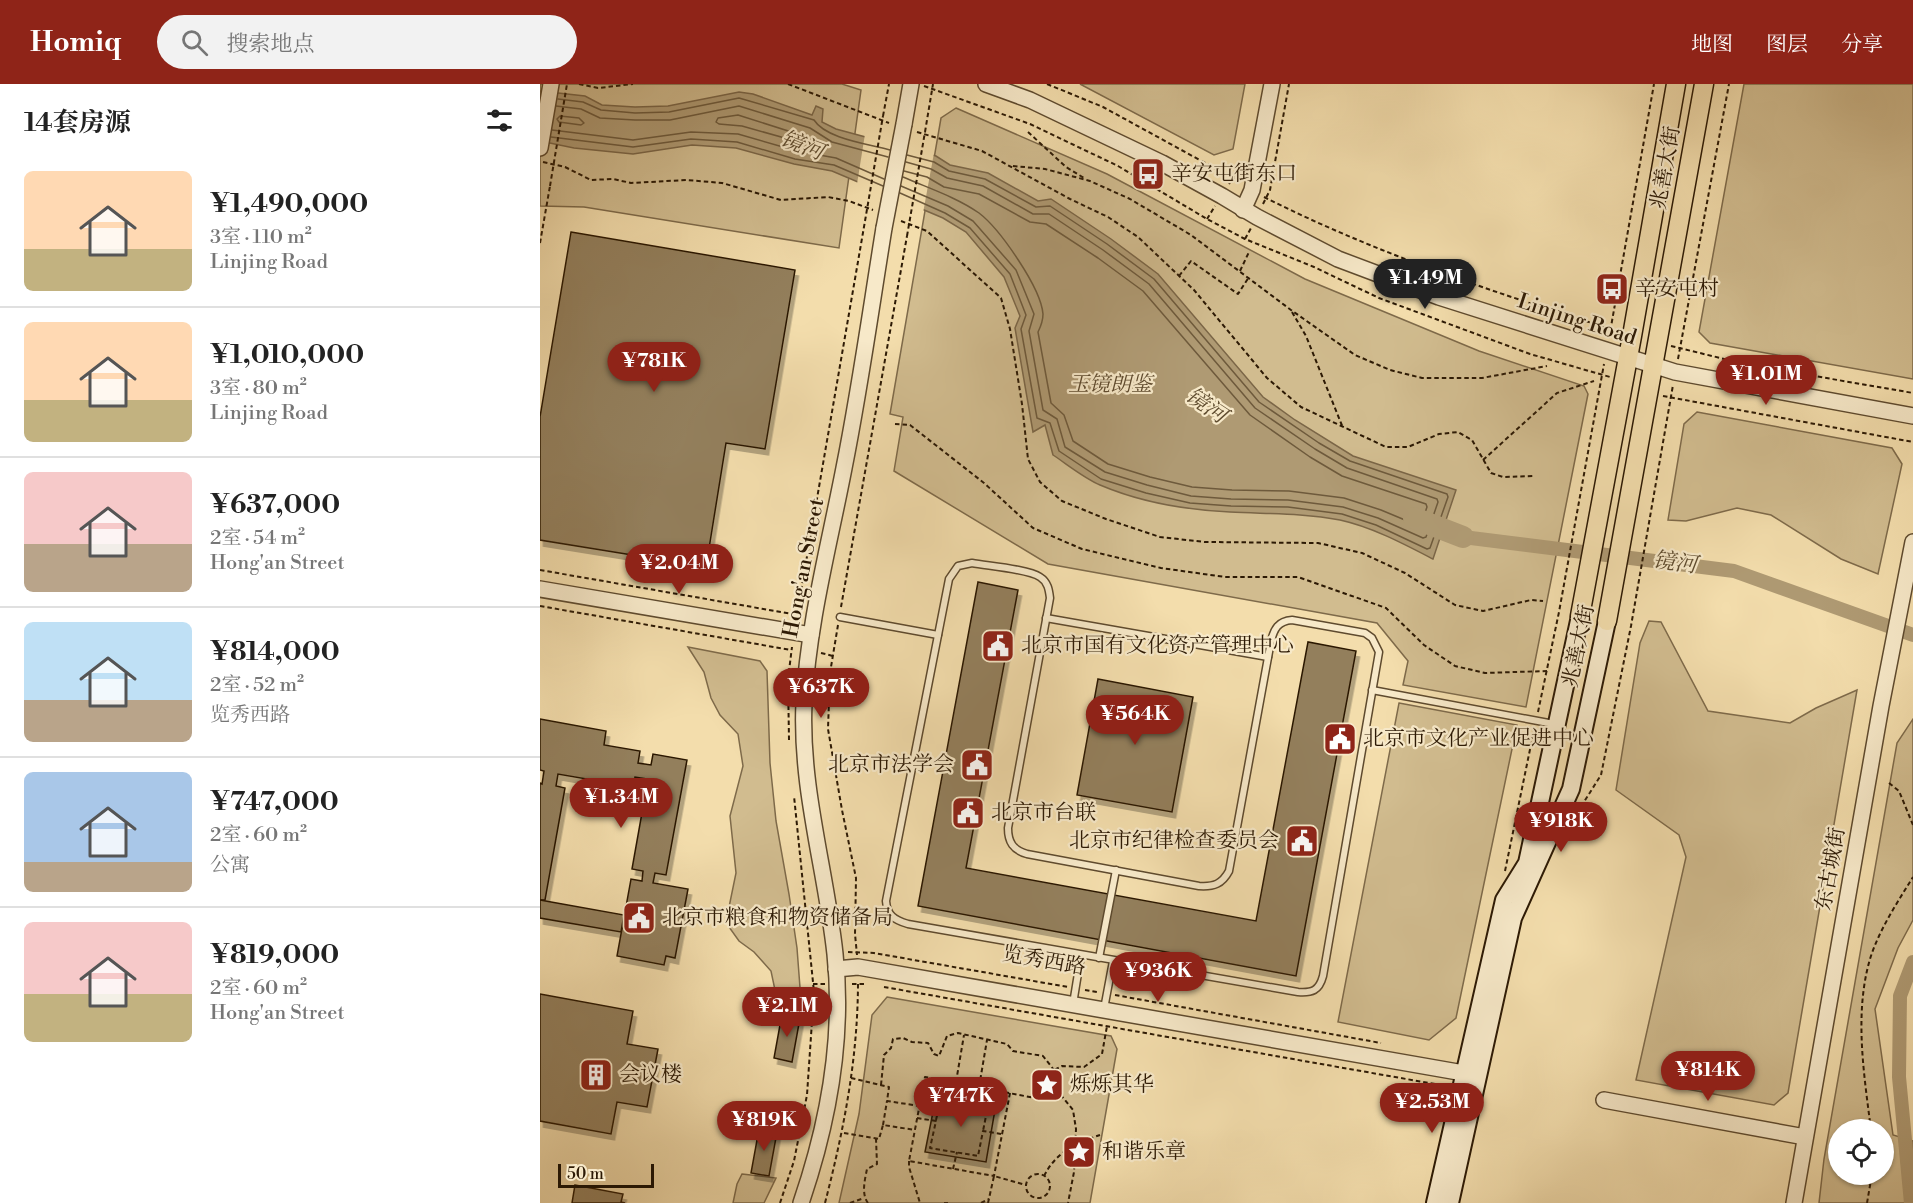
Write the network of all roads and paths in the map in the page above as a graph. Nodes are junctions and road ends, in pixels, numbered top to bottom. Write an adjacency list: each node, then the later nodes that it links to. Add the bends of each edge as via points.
1 (552, 84): 18 (street)
2 (567, 84): 30 (path, bridge)
3 (579, 84): 4 (path, via 598,88)
4 (633, 84)
5 (788, 84): 16 (path)
6 (889, 84): 29 (path, bridge)
7 (911, 84): 16 (street, Hong'an Street)
8 (933, 84): 58 (path, Hong'an Street, bridge)
9 (986, 84): 25 (street, Linjing Road, via 1030,100)
10 (1047, 84): 22 (path, Linjing Road, via 1103,107)
11 (1272, 84): 24 (street)
12 (1654, 84): 36 (path, 兆善大街)
13 (1676, 84): 37 (main road, 兆善大街)
14 (1704, 84): 38 (main road, 兆善大街)
15 (1728, 84): 39 (path)
16 (902, 126): 21 (path, via 982,151); 28 (street, Hong'an Street, bridge)
17 (1028, 132): 23 (path, via 1065,167)
18 (540, 148)
19 (540, 161): 28 (path, via 565,167 591,180 687,180 722,183 781,200 828,197 849,201)
20 (1244, 162): 22 (path)
21 (1010, 165): 23 (path); 33 (path, via 1138,237)
22 (1233, 178): 24 (path, Linjing Road); 25 (path)
23 (1090, 181): 32 (path, via 1191,235)
24 (1252, 190): 26 (street); 36 (path, Linjing Road, via 1431,270)
25 (1222, 196): 26 (street, Linjing Road); 27 (path)
26 (1243, 210): 40 (street, Linjing Road, via 1349,263 1439,297)
27 (1207, 219)
28 (887, 220): 55 (path, via 927,231 1001,298 1010,328 1028,459 1040,482 1062,501 1160,537 1205,542 1318,543 1362,553 1405,573 1455,605 1483,611 1531,600); 62 (street, Hong'an Street)
29 (865, 221)
30 (540, 243)
31 (1249, 252): 32 (path)
32 (1240, 271): 34 (path)
33 (1178, 277): 34 (path, via 1191,261 1238,294); 49 (path, via 1194,290 1267,378 1301,406)
34 (1249, 277): 35 (path)
35 (1291, 310): 42 (path, via 1355,355 1422,378 1482,378); 49 (path, via 1306,336)
36 (1611, 329): 37 (path, Linjing Road); 40 (path, 兆善大街)
37 (1632, 336): 41 (main road, 兆善大街)
38 (1656, 343): 39 (path, Linjing Road); 43 (main road, 兆善大街)
39 (1680, 348): 44 (path); 46 (path, Linjing Road, via 1745,364)
40 (1606, 351): 41 (street, Linjing Road); 68 (path, 兆善大街)
41 (1628, 359): 43 (street, Linjing Road); 57 (main road, 兆善大街)
42 (1547, 366)
43 (1652, 366): 44 (street, Linjing Road); 60 (main road, 兆善大街)
44 (1675, 372): 47 (street, Linjing Road); 61 (path)
45 (1594, 381): 50 (path, via 1557,393)
46 (1913, 393)
47 (1913, 416)
48 (895, 424): 68 (path, via 910,425 984,483 1033,528 1082,549 1225,577 1298,577 1386,608 1424,645 1455,666 1485,673)
49 (1343, 428): 50 (path, via 1386,447 1408,447 1439,434 1458,432 1472,440)
50 (1483, 460): 51 (path, via 1491,473 1503,477)
51 (1533, 476)
52 (1913, 542): 114 (street, 东古城街)
53 (540, 570): 62 (path, via 797,614)
54 (540, 589): 62 (street)
55 (1543, 602)
56 (540, 606): 65 (path)
57 (1580, 616): 71 (main road, 兆善大街)
58 (840, 617): 63 (path, Hong'an Street); 64 (lane)
59 (1046, 618): 64 (lane, via 1049,589 1040,577 964,564 949,579); 67 (lane); 74 (lane, via 1008,838 1018,851 1027,854)
60 (1607, 621): 95 (main road, 兆善大街, via 1572,789 1513,918)
61 (1631, 626)
62 (813, 627): 63 (path); 65 (street, Hong'an Street)
63 (838, 627): 66 (path, Hong'an Street)
64 (938, 635): 78 (lane, via 887,910 892,917 908,924)
65 (809, 651): 66 (path); 82 (street, Hong'an Street, via 804,704 805,770)
66 (833, 656): 77 (path, Hong'an Street, via 828,729 856,878)
67 (1268, 657): 69 (lane, via 1274,632 1285,620 1365,633 1379,652); 74 (lane, via 1225,879 1218,884 1199,886)
68 (1546, 671): 70 (path, 兆善大街)
69 (1372, 690): 70 (lane); 80 (lane, via 1323,976 1317,989 1298,992)
70 (1536, 720): 71 (lane); 76 (path, 兆善大街, via 1505,866)
71 (1557, 724): 76 (main road, 兆善大街, via 1527,863)
72 (1889, 783): 73 (path, via 1899,791)
73 (1913, 825)
74 (1116, 870): 79 (lane)
75 (1913, 877): 106 (path, via 1870,958 1863,1001)
76 (1504, 900): 95 (main road, 兆善大街)
77 (856, 951): 81 (path, Hong'an Street); 82 (path, 览秀西路); 85 (path, 览秀西路)
78 (1081, 955): 79 (lane); 85 (lane)
79 (1099, 958): 80 (lane)
80 (1113, 961): 86 (lane)
81 (858, 967): 82 (street, 览秀西路); 84 (path, Hong'an Street); 87 (street, 览秀西路)
82 (836, 968): 83 (path, 览秀西路); 84 (path, 览秀西路); 126 (street, Hong'an Street, via 834,1061 826,1116)
83 (813, 984)
84 (858, 984): 89 (path, 览秀西路); 94 (path, Hong'an Street)
85 (1075, 988): 86 (path, 览秀西路); 87 (lane)
86 (1107, 994): 88 (lane); 92 (path, 览秀西路)
87 (1073, 1005): 88 (street, 览秀西路)
88 (1104, 1010): 95 (street, 览秀西路)
89 (1107, 1026): 93 (path, via 1102,1054 1084,1067 1062,1066); 95 (path, 览秀西路)
90 (964, 1035): 91 (path); 96 (path); 97 (path, via 947,1036 939,1056 928,1044 893,1039 884,1055)
91 (987, 1040): 93 (path, via 1006,1044 1013,1051 1043,1056); 99 (path)
92 (1382, 1043)
93 (1054, 1070): 100 (path, via 1046,1093 1035,1098); 116 (path, via 1056,1089 1073,1110)
94 (851, 1078): 97 (path); 111 (path, Hong'an Street)
95 (1467, 1079): 136 (main road, 兆善大街); 137 (main road, 兆善大街)
96 (956, 1083): 98 (path); 104 (path, via 925,1077)
97 (881, 1085): 102 (path, via 889,1087)
98 (970, 1085): 99 (path); 103 (path)
99 (979, 1087): 100 (path)
100 (1010, 1092): 112 (path)
101 (1604, 1100): 114 (street)
102 (887, 1101): 104 (path); 108 (path)
103 (966, 1102): 107 (path, via 941,1098); 110 (path, via 988,1106)
104 (920, 1106): 105 (path)
105 (917, 1118): 107 (path); 109 (path)
106 (1869, 1119)
107 (936, 1121): 117 (path, via 930,1148)
108 (883, 1125): 109 (path); 115 (path)
109 (915, 1130): 118 (path)
110 (983, 1131): 112 (path); 117 (path, via 978,1156)
111 (843, 1133): 115 (path); 127 (path, Hong'an Street)
112 (1002, 1134): 120 (path)
113 (1100, 1135): 116 (path)
114 (1805, 1137): 138 (street, 东古城街)
115 (876, 1139): 124 (path, via 877,1164 867,1168)
116 (1076, 1145): 121 (path, via 1056,1157); 135 (path)
117 (957, 1152): 119 (path)
118 (909, 1161): 119 (path); 130 (path)
119 (953, 1169): 120 (path)
120 (994, 1176): 122 (path); 125 (path)
121 (1044, 1176): 122 (path, via 1033,1176); 122 (path, via 1049,1186 1044,1196 1030,1195)
122 (1026, 1185)
123 (1870, 1185): 139 (path)
124 (864, 1198): 128 (path); 129 (path)
125 (989, 1199): 133 (path); 134 (path)
126 (801, 1203)
127 (825, 1203)
128 (850, 1203)
129 (868, 1203)
130 (920, 1203)
131 (944, 1203): 132 (path)
132 (948, 1203)
133 (981, 1203)
134 (988, 1203)
135 (1068, 1203)
136 (1435, 1203)
137 (1450, 1203)
138 (1794, 1203)
139 (1867, 1203)

